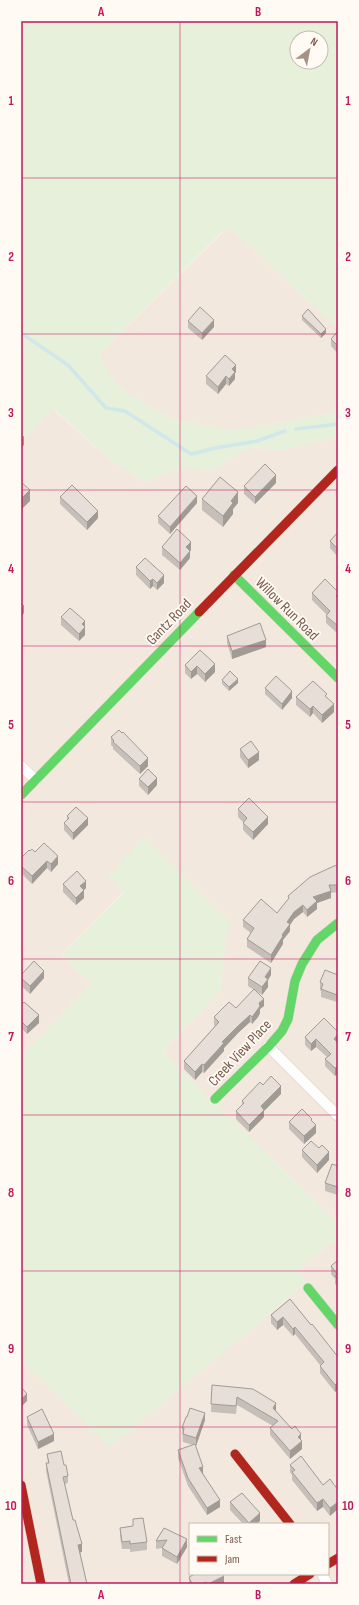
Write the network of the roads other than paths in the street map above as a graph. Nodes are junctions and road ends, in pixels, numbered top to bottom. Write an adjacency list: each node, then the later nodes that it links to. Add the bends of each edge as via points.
1 (338, 470): 2 (street, Gantz Road)
2 (234, 575): 3 (street, Willow Run Road); 5 (street, Gantz Road)
3 (338, 678)
4 (21, 766): 5 (street)
5 (36, 780): 6 (street, Gantz Road)
6 (21, 795)
7 (338, 923): 8 (street, Creek View Place, via 314,943 305,957 295,981 290,1012 282,1030)
8 (268, 1046): 9 (street, Creek View Place); 10 (street)
9 (215, 1099)
10 (338, 1116)
11 (308, 1288): 12 (street)
12 (338, 1325)
13 (235, 1454): 15 (street)
14 (21, 1485): 20 (street)
15 (289, 1523)
16 (338, 1558): 17 (street)
17 (329, 1563)
18 (308, 1575): 21 (street)
19 (323, 1575): 22 (street)
20 (42, 1584)
21 (294, 1584)
22 (328, 1584)

